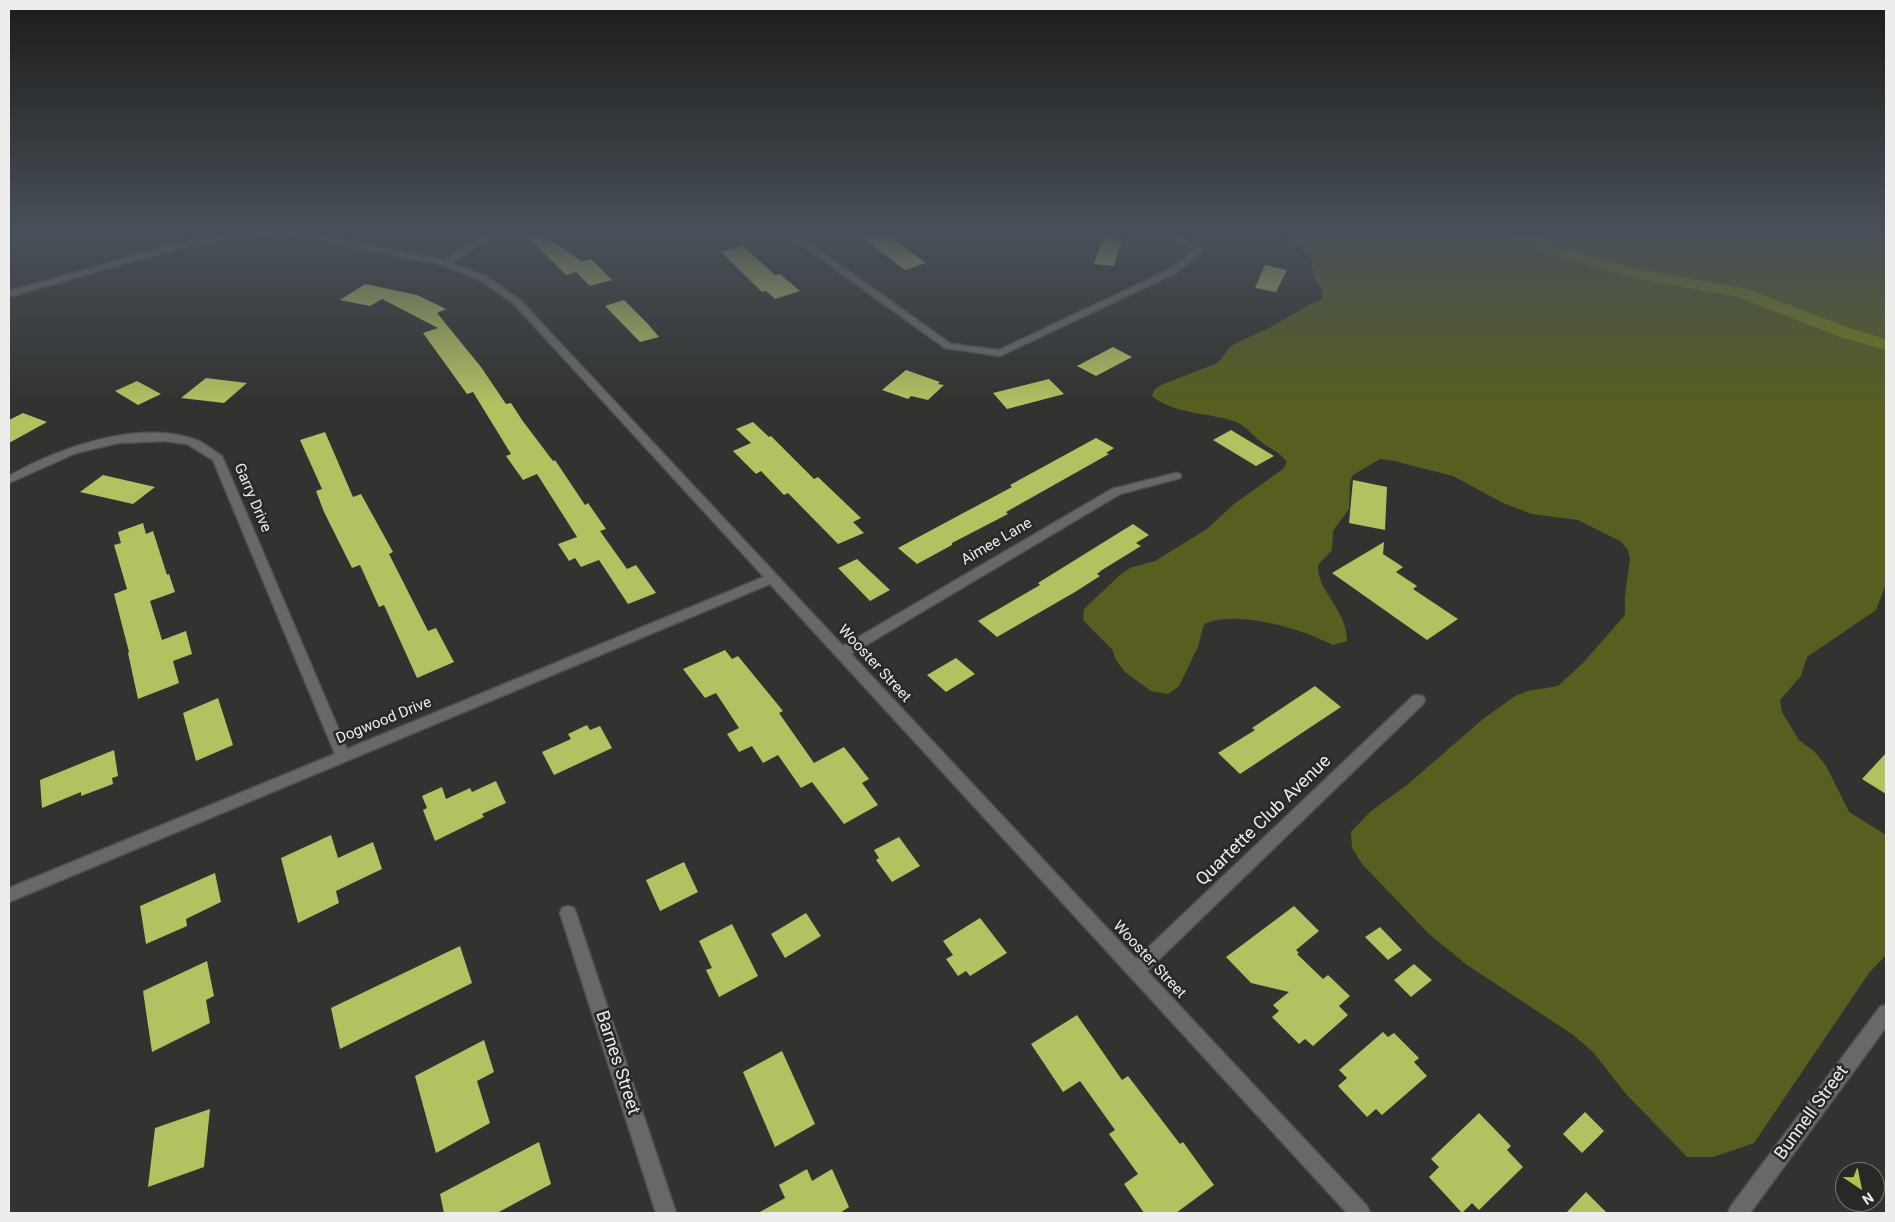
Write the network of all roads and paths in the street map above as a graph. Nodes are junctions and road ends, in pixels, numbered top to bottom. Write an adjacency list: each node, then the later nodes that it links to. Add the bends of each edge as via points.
1 (23, 290): 5 (street, Wooster Street)
2 (500, 290): 8 (street, Wooster Street, via 517,302)
3 (869, 290): 4 (street, via 948,346 1000,353)
4 (1134, 290)
5 (9, 294)
6 (1176, 476): 9 (street, Aimee Lane, via 1116,491)
7 (9, 480): 11 (street, Garry Drive, via 80,447 140,437 190,441 218,458)
8 (772, 579): 9 (street, Wooster Street); 11 (street, Dogwood Drive)
9 (842, 653): 14 (street, Wooster Street)
10 (1418, 700): 14 (street, Quartette Club Avenue)
11 (343, 756): 12 (street, Dogwood Drive)
12 (9, 895)
13 (568, 913): 16 (street, Barnes Street)
14 (1136, 970): 17 (street, Wooster Street)
15 (1886, 1013): 18 (street, Bunnell Street)
16 (666, 1213)
17 (1360, 1213)
18 (1738, 1213)

